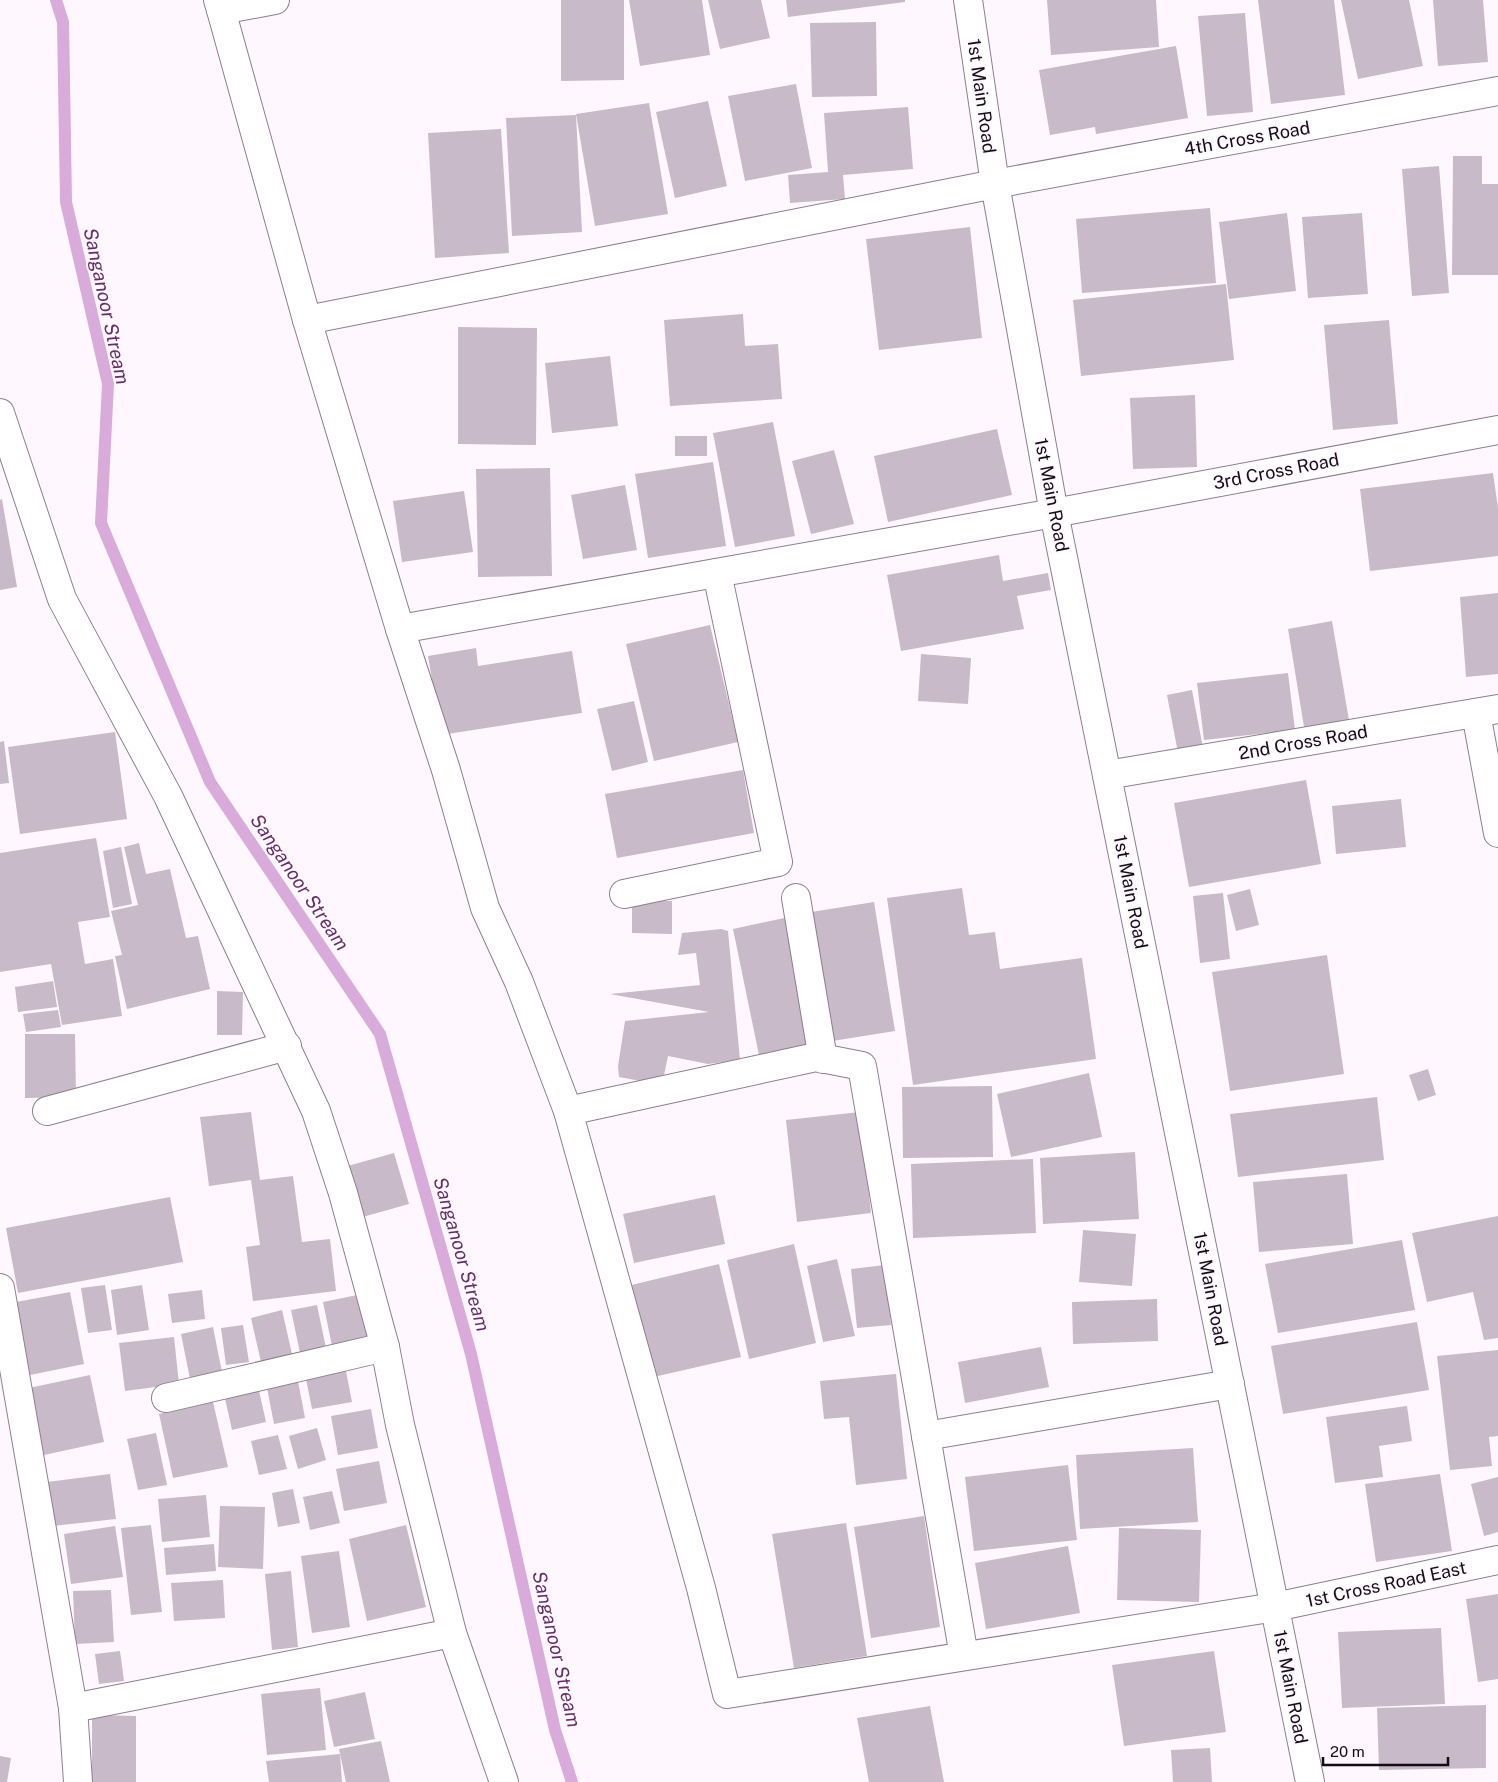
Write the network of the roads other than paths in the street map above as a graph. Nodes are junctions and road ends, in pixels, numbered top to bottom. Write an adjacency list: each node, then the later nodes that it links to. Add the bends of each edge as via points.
1 (275, 0): 3 (street)
2 (968, 0): 5 (street, 1st Main Road)
3 (219, 5): 6 (street)
4 (1498, 92): 5 (street, 4th Cross Road)
5 (995, 184): 6 (street, 4th Cross Road); 9 (street, 1st Main Road)
6 (307, 320): 11 (street)
7 (0, 414): 17 (street, via 62,599 168,796)
8 (1498, 430): 9 (street, 3rd Cross Road)
9 (1054, 513): 10 (street, 3rd Cross Road); 13 (street, 1st Main Road)
10 (716, 573): 11 (street, 3rd Cross Road); 15 (street, via 778,862)
11 (400, 629): 19 (street, via 446,770 485,908 519,982)
12 (1487, 711): 13 (street, 2nd Cross Road); 14 (street)
13 (1107, 775): 23 (street, 1st Main Road)
14 (1498, 832)
15 (624, 894)
16 (796, 898): 18 (street)
17 (287, 1046): 20 (street); 22 (street, via 316,1111 340,1184)
18 (823, 1058): 19 (street); 25 (street, via 862,1066)
19 (568, 1110): 29 (street, 1st Cross Road East, via 693,1559 727,1694)
20 (48, 1111)
21 (0, 1288): 30 (street)
22 (385, 1347): 24 (street); 28 (street, via 400,1425)
23 (1230, 1384): 25 (street); 27 (street, 1st Main Road)
24 (166, 1398)
25 (926, 1436): 29 (street)
26 (1498, 1560): 27 (street, 1st Cross Road East)
27 (1275, 1608): 29 (street, 1st Cross Road East); 33 (street, 1st Main Road)
28 (452, 1633): 30 (street); 32 (street)
29 (964, 1656)
30 (73, 1708): 31 (street)
31 (78, 1782)
32 (504, 1782)
33 (1310, 1782)

